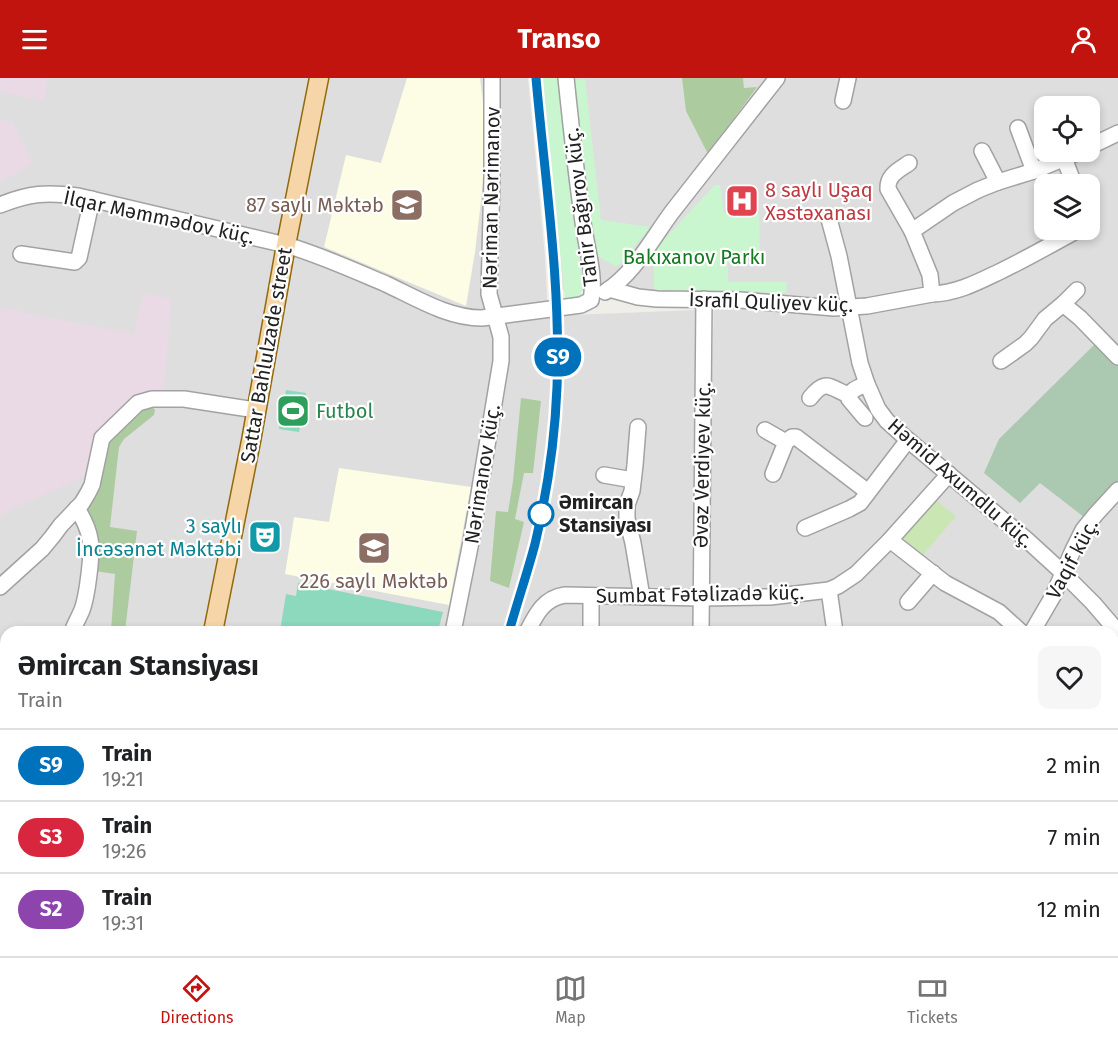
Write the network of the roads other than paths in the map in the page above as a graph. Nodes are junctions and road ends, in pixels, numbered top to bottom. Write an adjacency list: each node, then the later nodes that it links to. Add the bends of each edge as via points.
1 (319, 78): 20 (main road, Sattar Bahlulzade street)
2 (492, 78): 30 (street, Nəriman Nərimanov, via 489,294)
3 (566, 78): 26 (street, Tahir Bağırov küç., via 592,282)
4 (777, 78): 22 (street, via 639,258)
5 (848, 78): 6 (street)
6 (843, 101)
7 (1018, 128): 13 (street)
8 (1118, 133): 9 (street)
9 (1100, 142)
10 (982, 151): 14 (street)
11 (1055, 162): 13 (street)
12 (909, 163): 18 (street, via 890,177 888,189)
13 (1034, 171): 14 (street)
14 (998, 182): 18 (street, via 953,203)
15 (92, 199): 16 (street, İlqar Məmmədov küç., via 39,194); 20 (street, İlqar Məmmədov küç.); 21 (street, via 75,262)
16 (0, 205)
17 (829, 219): 28 (street, Həmid Axumdlu küç.)
18 (912, 231): 24 (street, via 930,275)
19 (1059, 240): 24 (street, İsrafil Quliyev küç., via 969,286)
20 (286, 245): 30 (street, İlqar Məmmədov küç., via 453,314); 36 (main road, Sattar Bahlulzade street)
21 (21, 254)
22 (609, 290): 25 (street, İsrafil Quliyev küç., via 657,299); 26 (street)
23 (1077, 290): 27 (street)
24 (932, 294): 28 (street, İsrafil Quliyev küç.)
25 (704, 299): 28 (street, İsrafil Quliyev küç.); 57 (street, Əvəz Verdiyev küç.)
26 (591, 300): 29 (street, Tahir Bağırov küç.)
27 (1063, 304): 31 (street); 32 (street, via 1025,344)
28 (848, 308): 33 (street, Həmid Axumdlu küç.)
29 (556, 309): 30 (street, İlqar Məmmədov küç.)
30 (494, 316): 61 (street, Nərimanov küç., via 501,337 501,361)
31 (1118, 357)
32 (1001, 361)
33 (867, 384): 34 (street); 40 (street, Həmid Axumdlu küç., via 887,421)
34 (848, 395): 35 (street, via 822,386); 37 (street)
35 (810, 398)
36 (256, 410): 48 (street, via 174,399 138,403 102,438 92,485); 60 (main road, Sattar Bahlulzade street)
37 (865, 418)
38 (638, 427): 45 (street)
39 (765, 430): 41 (street)
40 (908, 440): 43 (street, Həmid Axumdlu küç.); 47 (street)
41 (786, 442): 42 (street); 47 (street, via 796,437)
42 (773, 474)
43 (949, 474): 50 (street, Sumbat Fətəlizadə küç.); 51 (street, Həmid Axumdlu küç.)
44 (604, 475): 45 (street)
45 (633, 480): 56 (street, via 627,519)
46 (1118, 490): 51 (street, Vaqif küç., via 1090,521)
47 (868, 492): 49 (street, via 860,503)
48 (77, 508): 53 (street, via 42,549); 59 (street, via 88,530 91,552 82,608)
49 (805, 528)
50 (890, 540): 52 (street); 54 (street, Sumbat Fətəlizadə küç., via 856,574)
51 (1062, 572): 67 (street, Vaqif küç.); 68 (street, Həmid Axumdlu küç.)
52 (933, 573): 58 (street); 66 (street, via 999,612)
53 (0, 587)
54 (829, 590): 57 (street, Sumbat Fətəlizadə küç., via 770,597); 65 (street)
55 (591, 596): 56 (street, Sumbat Fətəlizadə küç.); 62 (street, Sumbat Fətəlizadə küç., via 557,596 535,615); 63 (street)
56 (642, 597): 57 (street, Sumbat Fətəlizadə küç.)
57 (701, 598): 64 (street, Əvəz Verdiyev küç.)
58 (908, 602)
59 (74, 626)
60 (214, 626)
61 (454, 626)
62 (530, 626)
63 (591, 626)
64 (701, 626)
65 (834, 626)
66 (1014, 626)
67 (1036, 626)
68 (1113, 626)

